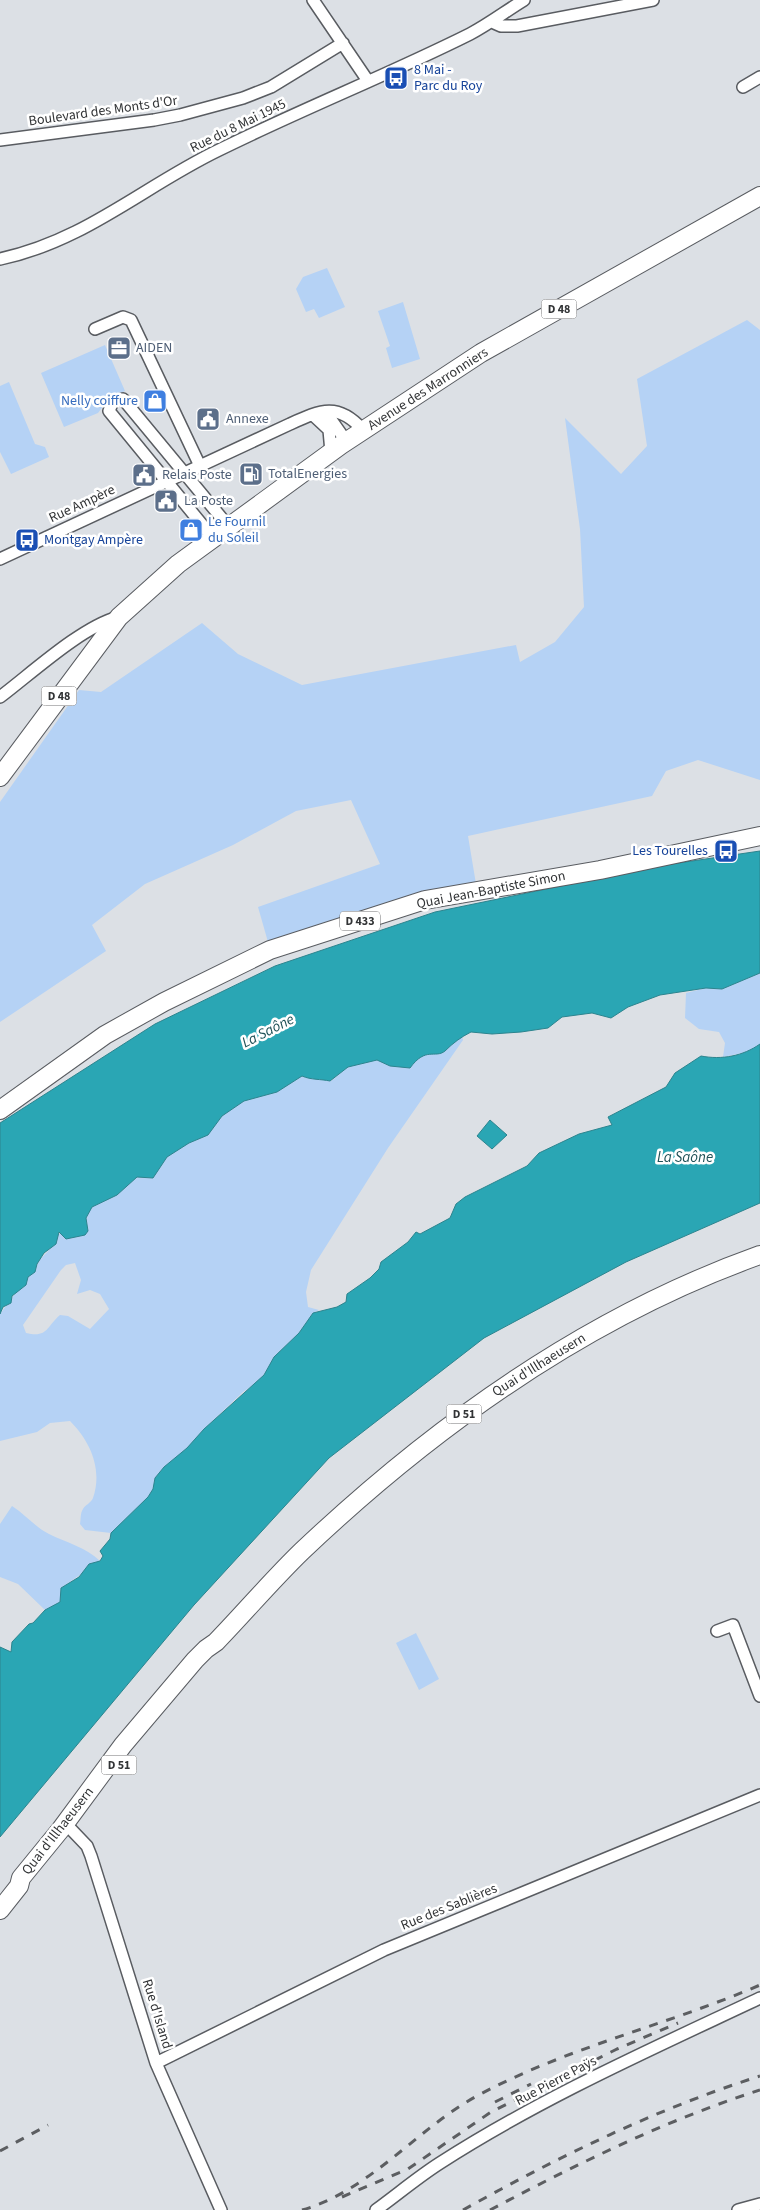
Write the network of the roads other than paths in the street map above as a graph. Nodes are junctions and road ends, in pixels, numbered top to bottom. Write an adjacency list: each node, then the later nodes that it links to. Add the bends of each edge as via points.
1 (314, 0): 5 (street)
2 (524, 0): 4 (street, Rue du 8 Mai 1945, via 499,14)
3 (653, 0): 4 (street, via 517,26 501,26)
4 (492, 22): 7 (street, Rue du 8 Mai 1945)
5 (343, 43): 7 (street); 9 (street, Boulevard des Monts d'Or, via 271,87 243,98 154,120)
6 (760, 77): 8 (street)
7 (368, 82): 11 (street, Rue du 8 Mai 1945, via 217,150 71,236)
8 (743, 87)
9 (0, 140)
10 (760, 196): 14 (main road, Avenue des Marronniers / D 48, via 481,353)
11 (0, 259)
12 (95, 329): 17 (street, via 123,317 131,320)
13 (313, 415): 14 (street, Rue Ampère, via 326,409 336,411); 15 (street, via 332,421); 16 (street, via 328,430); 17 (street, Rue Ampère)
14 (363, 430): 15 (main road, Avenue des Marronniers / D 48)
15 (346, 442): 16 (main road, Avenue des Marronniers / D 48)
16 (331, 452): 20 (main road, Avenue des Marronniers / D 48)
17 (200, 466): 18 (street, Rue Ampère)
18 (185, 473): 19 (street, Rue Ampère); 19 (street, via 123,399 113,401 108,411); 20 (street)
19 (166, 482): 21 (street); 22 (street, Rue Ampère)
20 (228, 527): 21 (main road, Avenue des Marronniers / D 48)
21 (213, 538): 23 (main road, Avenue des Marronniers / D 48, via 178,564)
22 (0, 559)
23 (119, 617): 24 (street, via 106,620 75,640); 25 (main road, D 48)
24 (0, 697)
25 (0, 777)
26 (760, 836): 27 (main road, Quai Jean-Baptiste Simon / D 433, via 600,870 425,900 270,950 105,1035)
27 (0, 1110)
28 (760, 1255): 32 (main road, Quai d'Illhaeusern / D 51, via 624,1315 545,1359 490,1395 423,1446 301,1552 206,1649 151,1711)
29 (718, 1631): 30 (street, via 733,1625)
30 (760, 1696)
31 (760, 1795): 35 (street, Rue des Sablières, via 384,1950)
32 (68, 1825): 33 (main road, Quai d'Illhaeusern / D 51, via 26,1883 19,1886); 35 (street, Rue d'Island, via 87,1846 91,1856)
33 (0, 1910)
34 (760, 1998): 38 (street, Rue Pierre Paÿs, via 597,2075 440,2163)
35 (156, 2063): 37 (street, Rue d'Island)
36 (760, 2204): 39 (street)
37 (221, 2210)
38 (376, 2210)
39 (738, 2210)

